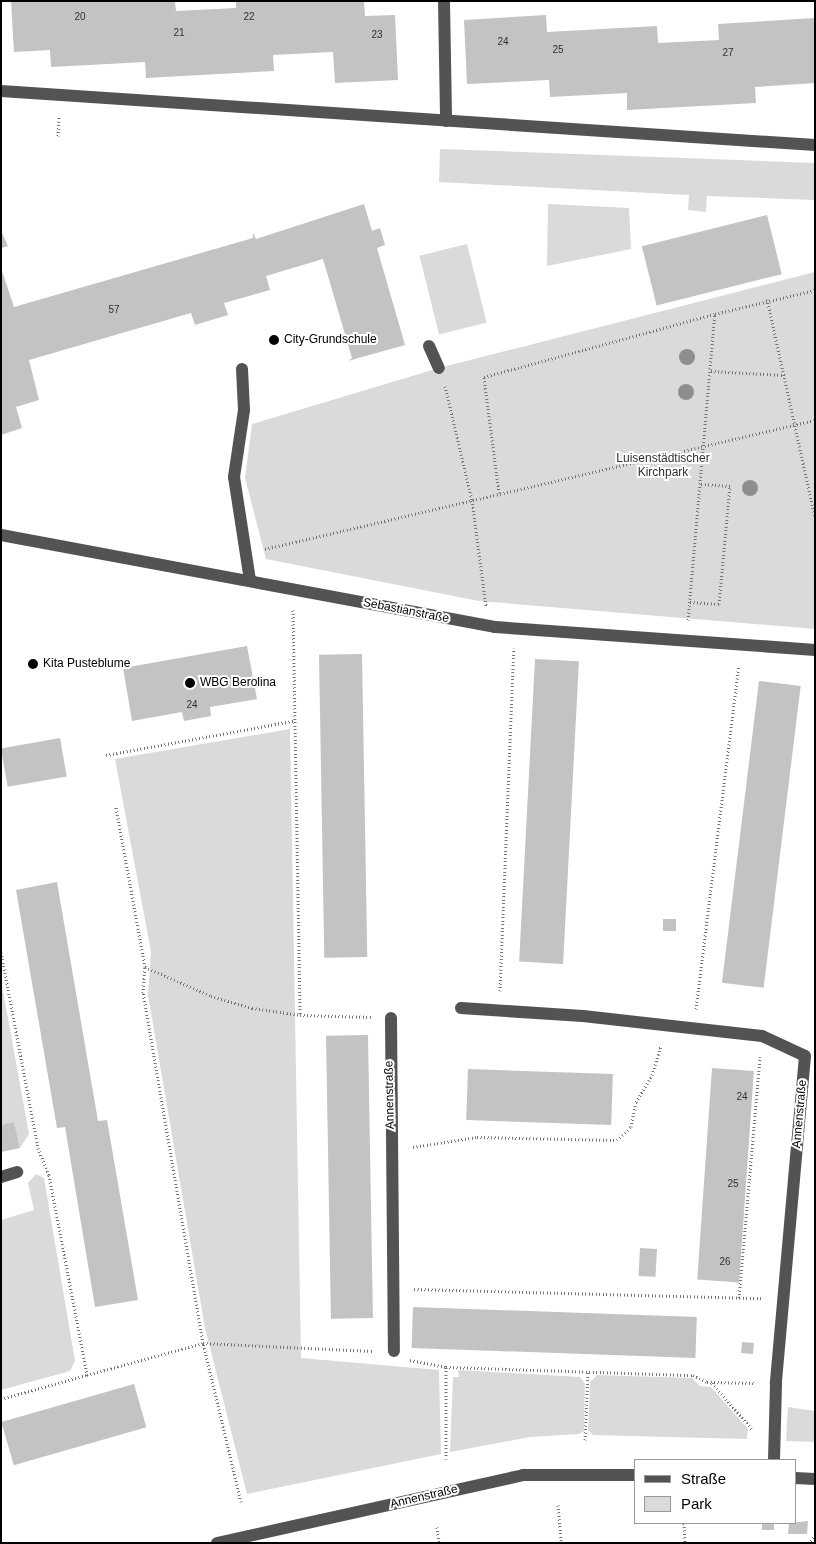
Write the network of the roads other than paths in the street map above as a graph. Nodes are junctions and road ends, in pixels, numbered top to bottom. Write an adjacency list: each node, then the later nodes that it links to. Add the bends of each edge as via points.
1 (444, 1): 3 (street)
2 (1, 91): 3 (street)
3 (446, 121): 4 (street)
4 (815, 145)
5 (429, 346): 6 (street)
6 (439, 368)
7 (242, 369): 9 (street, via 244,410 234,477)
8 (1, 535): 9 (street, Sebastianstraße)
9 (250, 580): 10 (street, Sebastianstraße, via 515,630)
10 (815, 650)
11 (462, 1008): 16 (street, Annenstraße, via 762,1036 805,1056 776,1384)
12 (391, 1018): 15 (street, Annenstraße)
13 (16, 1172): 14 (street)
14 (1, 1176)
15 (394, 1352)
16 (774, 1459)
17 (634, 1475): 20 (street, Annenstraße, via 523,1475)
18 (796, 1478): 19 (street)
19 (815, 1479)
20 (217, 1543)

